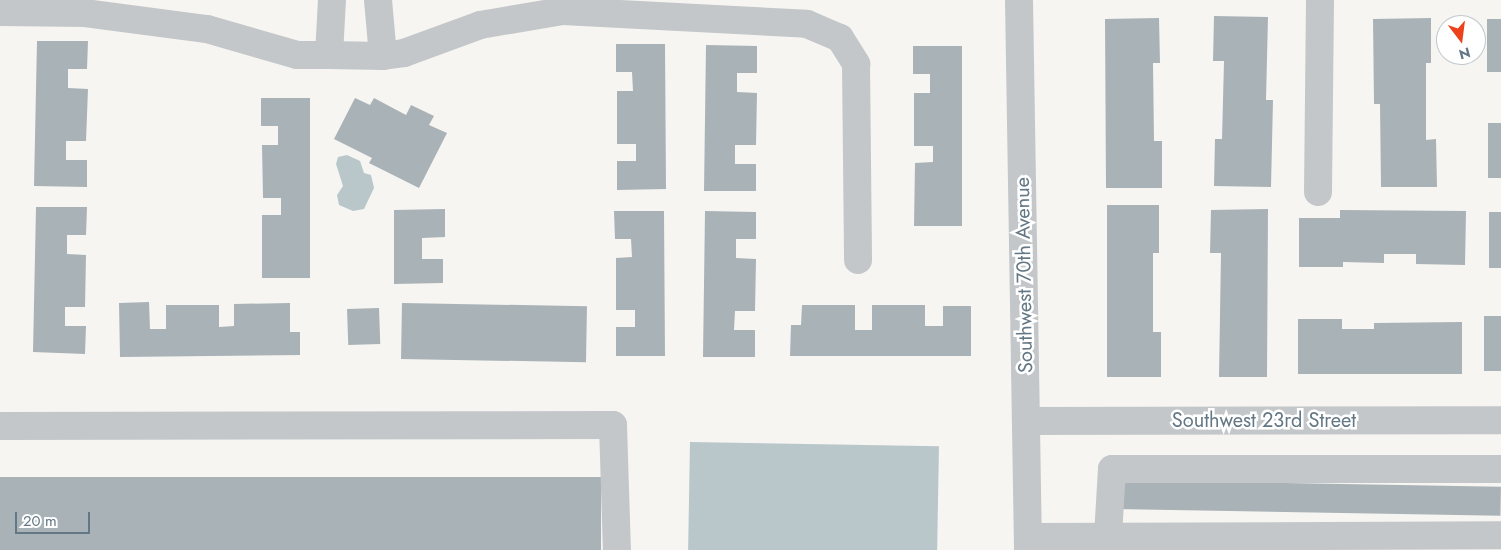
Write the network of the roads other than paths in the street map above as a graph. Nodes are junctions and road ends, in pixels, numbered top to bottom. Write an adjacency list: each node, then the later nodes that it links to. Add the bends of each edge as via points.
1 (332, 0): 6 (street)
2 (378, 0): 7 (street)
3 (1019, 0): 11 (street, Southwest 70th Avenue)
4 (1320, 0): 8 (street)
5 (0, 12): 6 (street, via 85,13 207,29 297,54)
6 (329, 56): 7 (street)
7 (383, 56): 9 (street, via 404,53 480,25 563,11 807,24 840,38 856,64)
8 (1318, 192)
9 (858, 260)
10 (1501, 420): 11 (street, Southwest 23rd Street)
11 (1027, 421): 16 (street, Southwest 70th Avenue)
12 (0, 426): 18 (street, via 613,425)
13 (1501, 469): 15 (street, via 1112,469)
14 (1501, 535): 17 (street)
15 (1108, 536): 16 (street); 17 (street)
16 (1028, 543)
17 (1168, 543)
18 (617, 550)

